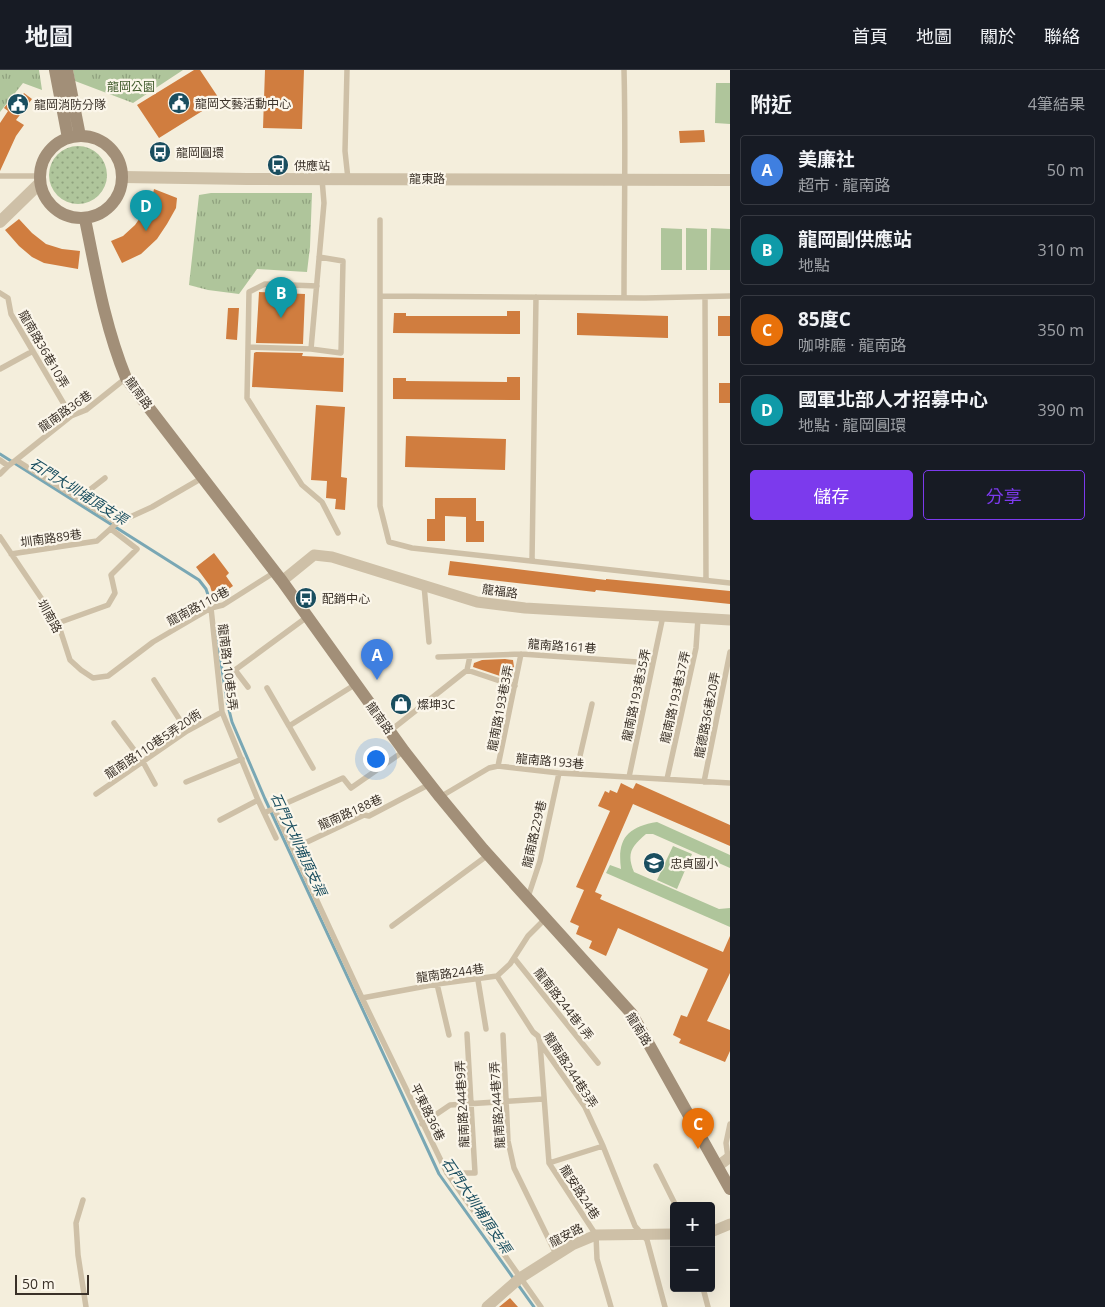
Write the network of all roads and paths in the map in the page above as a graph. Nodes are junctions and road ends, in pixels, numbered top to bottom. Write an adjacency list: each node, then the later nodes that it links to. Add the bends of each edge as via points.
1 (55, 70): 5 (main road)
2 (67, 70): 5 (main road)
3 (347, 70): 9 (lane, via 345,151)
4 (624, 70): 10 (lane)
5 (74, 137): 7 (main road, via 93,137 104,142 116,154); 11 (main road, via 53,146 42,166)
6 (0, 176): 11 (lane)
7 (123, 177): 8 (street, 龍東路); 13 (main road, via 121,190 108,209)
8 (322, 179): 9 (street, 龍東路); 16 (lane, via 324,203)
9 (348, 179): 10 (street, 龍東路)
10 (624, 179): 12 (street, 龍東路); 22 (lane)
11 (40, 180): 13 (main road, via 45,198 62,214); 15 (street)
12 (730, 180)
13 (85, 219): 28 (main road, 龍南路, via 112,340)
14 (380, 220): 19 (lane)
15 (0, 222)
16 (319, 257): 17 (lane); 25 (lane, via 343,261 341,352)
17 (317, 286): 24 (lane, via 265,284 249,292); 25 (lane)
18 (0, 293): 26 (lane, 龍南路36巷10弄, via 8,298 11,314)
19 (380, 296): 21 (lane); 42 (lane, via 380,506 389,542 412,548)
20 (730, 296): 23 (lane)
21 (536, 297): 22 (lane); 42 (lane)
22 (624, 297): 23 (lane)
23 (705, 297): 44 (lane)
24 (248, 347): 25 (lane); 39 (lane, via 247,398 302,485 322,502)
25 (311, 349)
26 (33, 350): 27 (lane); 29 (lane, 龍南路36巷10弄)
27 (0, 369)
28 (126, 378): 29 (lane, 龍南路36巷, via 86,410); 35 (main road, 龍南路)
29 (71, 416): 31 (lane, 龍南路36巷)
30 (0, 460): 32 (lane)
31 (16, 460): 32 (lane, 龍南路36巷); 36 (lane)
32 (8, 466): 33 (lane)
33 (0, 474)
34 (105, 478): 36 (lane)
35 (203, 478): 37 (lane, 圳南路89巷); 43 (main road, 龍南路)
36 (78, 499): 37 (lane)
37 (117, 524): 38 (lane, 圳南路89巷)
38 (110, 529): 41 (lane, 圳南路89巷, via 97,542); 52 (lane, via 137,550 111,575 115,593 108,605)
39 (338, 533)
40 (1, 540): 41 (lane, 圳南路)
41 (11, 554): 52 (lane, 圳南路)
42 (532, 561): 44 (lane)
43 (278, 577): 46 (street, 龍福路, via 314,555 332,557); 47 (lane, 龍南路110巷, via 224,605); 49 (main road, 龍南路)
44 (706, 580): 45 (lane)
45 (730, 583)
46 (424, 585): 48 (street, 龍福路, via 477,602); 53 (lane)
47 (211, 608): 60 (lane, 龍南路110巷, via 153,642); 67 (lane, 龍南路110巷5弄)
48 (663, 616): 50 (street, 龍福路); 58 (lane, 龍南路193巷35弄)
49 (307, 617): 62 (main road, 龍南路); 64 (lane, via 235,670)
50 (698, 618): 51 (street, 龍福路); 80 (lane, 龍南路193巷37弄, via 696,648)
51 (730, 620)
52 (58, 623): 60 (lane, 圳南路, via 70,660 93,678)
53 (429, 642)
54 (730, 652): 82 (lane, 龍德路36巷20弄)
55 (521, 654): 56 (lane, 龍南路161巷); 58 (lane, 龍南路161巷); 63 (lane, 龍南路193巷3弄)
56 (470, 656): 57 (lane, 龍南路161巷); 59 (lane)
57 (438, 657)
58 (652, 664): 79 (lane, 龍南路193巷35弄)
59 (468, 670): 63 (lane); 71 (lane)
60 (108, 676)
61 (154, 680): 70 (lane)
62 (356, 684): 69 (lane); 71 (main road, 龍南路)
63 (514, 686): 75 (lane, 龍南路193巷3弄)
64 (248, 687)
65 (267, 688): 69 (lane)
66 (592, 704): 77 (lane)
67 (222, 712): 70 (lane, 龍南路110巷5弄20衖); 73 (lane, 龍南路110巷5弄)
68 (114, 723): 74 (lane)
69 (289, 726): 76 (lane)
70 (187, 731): 74 (lane, 龍南路110巷5弄20衖)
71 (390, 731): 72 (main road, 龍南路)
72 (404, 751): 85 (main road, 龍南路); 89 (lane, via 350,788 343,778)
73 (242, 759): 81 (lane); 88 (lane, 龍南路110巷5弄)
74 (143, 762): 84 (lane); 86 (lane, 龍南路110巷5弄20衖)
75 (498, 766): 78 (lane, 龍南路193巷); 87 (lane, 龍南路193巷)
76 (313, 768)
77 (576, 772): 78 (lane, 龍南路193巷); 79 (lane, 龍南路193巷)
78 (559, 773): 95 (lane, 龍南路229巷, via 540,861)
79 (629, 778): 80 (lane, 龍南路193巷)
80 (667, 779): 82 (lane, 龍南路193巷)
81 (186, 782)
82 (704, 782): 83 (lane, 龍南路193巷)
83 (730, 783)
84 (155, 784)
85 (430, 784): 87 (main road, 龍南路); 93 (lane, 龍南路188巷, via 369,816 364,815)
86 (96, 794)
87 (440, 797): 94 (main road, 龍南路)
88 (258, 800): 90 (lane, 龍南路110巷5弄); 91 (lane)
89 (274, 808): 90 (lane); 102 (lane, 平東路36巷)
90 (264, 812): 92 (lane, 龍南路110巷5弄)
91 (220, 820)
92 (276, 838)
93 (305, 843)
94 (488, 855): 95 (main road, 龍南路); 97 (lane)
95 (527, 899): 96 (main road, 龍南路)
96 (545, 919): 98 (lane, 龍南路244巷, via 528,936); 115 (main road, 龍南路, via 632,1014)
97 (392, 926)
98 (514, 958): 99 (lane, 龍南路244巷); 108 (lane, 龍南路244巷1弄)
99 (497, 976): 100 (lane, 龍南路244巷); 107 (lane, 龍南路244巷3弄)
100 (478, 980): 101 (lane, 龍南路244巷); 103 (lane)
101 (437, 984): 102 (lane, 龍南路244巷); 105 (lane)
102 (362, 998): 112 (lane, 平東路36巷)
103 (486, 1029)
104 (468, 1034): 111 (lane, 龍南路244巷9弄)
105 (449, 1035)
106 (503, 1035): 110 (lane, 龍南路244巷7弄)
107 (540, 1043): 109 (lane, 龍安路24巷); 114 (lane, 龍南路244巷3弄, via 585,1107)
108 (598, 1064)
109 (543, 1099): 110 (lane); 116 (lane, 龍安路24巷)
110 (507, 1101): 111 (lane); 127 (lane, 龍南路244巷7弄, via 508,1141 514,1168)
111 (472, 1104): 112 (lane, via 450,1105); 118 (lane, 龍南路244巷9弄, via 476,1173)
112 (422, 1124): 118 (lane, 平東路36巷)
113 (730, 1124): 115 (lane)
114 (603, 1146): 116 (lane); 126 (lane, 龍南路244巷3弄, via 635,1226)
115 (725, 1161): 119 (main road, 龍南路)
116 (549, 1163): 125 (lane, 龍安路24巷)
117 (656, 1166): 121 (lane)
118 (447, 1173): 128 (lane, 平東路36巷)
119 (730, 1189)
120 (83, 1200): 130 (lane, via 76,1223)
121 (674, 1202)
122 (730, 1224): 123 (street)
123 (715, 1230)
124 (670, 1234): 126 (street, 龍安路)
125 (596, 1235): 126 (street, 龍安路); 127 (street, 龍安路); 133 (lane, via 597,1260)
126 (644, 1235): 134 (lane, 龍南路244巷3弄)
127 (556, 1254): 128 (street, 龍安路)
128 (518, 1279): 131 (street, 龍安路); 132 (lane, 平東路36巷)
129 (704, 1292): 135 (lane)
130 (86, 1307)
131 (487, 1307)
132 (541, 1307)
133 (611, 1307)
134 (665, 1307)
135 (708, 1307)

